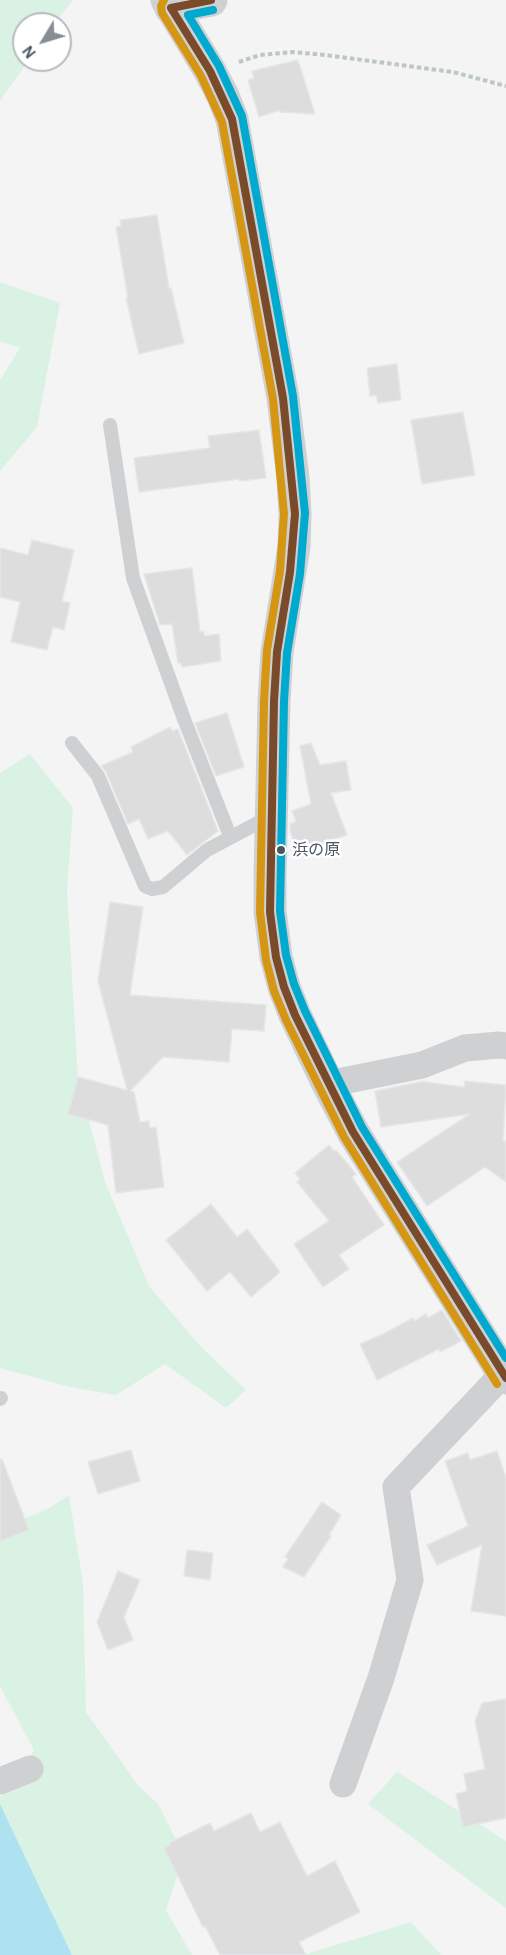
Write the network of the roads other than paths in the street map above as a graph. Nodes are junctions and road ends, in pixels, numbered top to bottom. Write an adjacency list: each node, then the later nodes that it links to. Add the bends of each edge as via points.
1 (211, 0): 2 (street)
2 (169, 4): 5 (street, via 210,71 232,119 282,398 295,514 294,546 277,652)
3 (110, 425): 6 (lane, via 133,578)
4 (72, 743): 6 (lane, via 98,776 146,886 157,890 163,887 193,860)
5 (271, 816): 6 (lane); 8 (street, via 270,912 276,957 284,987)
6 (230, 836)
7 (506, 1046): 8 (street, via 465,1048 422,1065)
8 (328, 1084): 9 (street, via 353,1132)
9 (504, 1376): 12 (street, via 396,1487 410,1580 381,1678)
10 (30, 1769): 11 (street)
11 (0, 1780)
12 (343, 1784)

